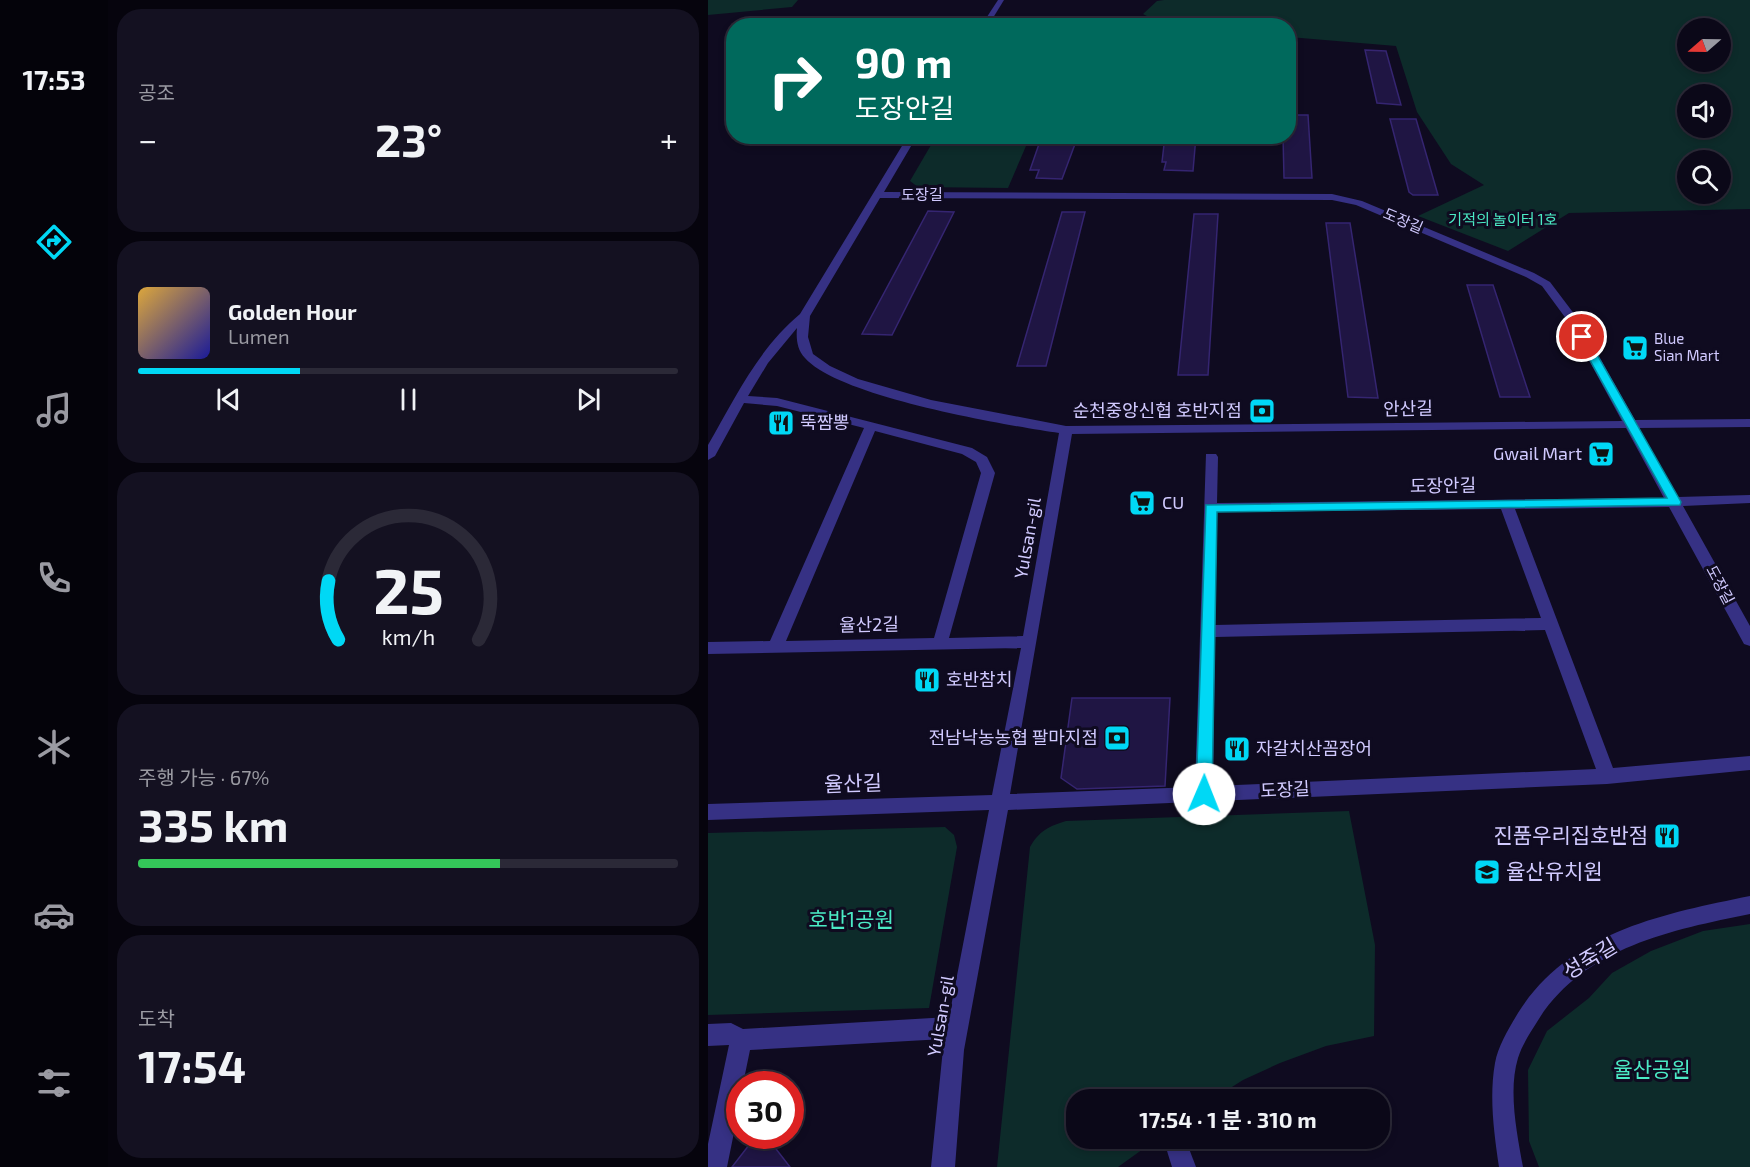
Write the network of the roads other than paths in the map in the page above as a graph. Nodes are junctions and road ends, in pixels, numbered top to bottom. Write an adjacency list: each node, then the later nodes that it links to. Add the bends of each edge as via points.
1 (1001, 0): 2 (street)
2 (989, 18)
3 (908, 144): 4 (street)
4 (877, 195): 5 (street); 8 (street, 도장길, via 1350,199 1546,284 1572,318)
5 (804, 316): 6 (street, via 782,335); 10 (street, via 806,352 830,373 991,418)
6 (742, 399): 9 (street, via 777,402); 11 (street)
7 (1750, 423): 8 (street, 안산길)
8 (1631, 424): 10 (street, 안산길); 14 (street, 도장길)
9 (871, 426): 21 (street, via 967,451 982,460 988,473); 22 (street)
10 (1066, 430): 20 (street, Yulsan-gil)
11 (708, 456)
12 (1211, 457): 16 (street)
13 (1750, 498): 14 (street)
14 (1675, 502): 15 (street, 도장안길); 19 (street, 도장길)
15 (1506, 504): 16 (street, 도장안길); 17 (street)
16 (1211, 508): 18 (street)
17 (1550, 624): 18 (street); 25 (street)
18 (1208, 631): 26 (street)
19 (1750, 640)
20 (1030, 642): 21 (street, 율산2길); 27 (street, Yulsan-gil)
21 (940, 643): 22 (street, 율산2길)
22 (776, 646): 23 (street, 율산2길)
23 (708, 648)
24 (1750, 763): 25 (street, 도장길)
25 (1607, 776): 26 (street, 도장길)
26 (1204, 794): 27 (street, 도장길)
27 (1000, 802): 28 (street, 율산길); 30 (street, Yulsan-gil)
28 (708, 812)
29 (1750, 905): 37 (street, 성죽길, via 1694,916 1626,937 1570,966 1552,983 1526,1019 1507,1059 1504,1087)
30 (958, 1027): 32 (street); 35 (street, Yulsan-gil, via 945,1117)
31 (708, 1035): 32 (street, via 731,1035)
32 (741, 1040): 34 (street)
33 (1177, 1149): 36 (street)
34 (715, 1167)
35 (943, 1167)
36 (1184, 1167)
37 (1511, 1167)

